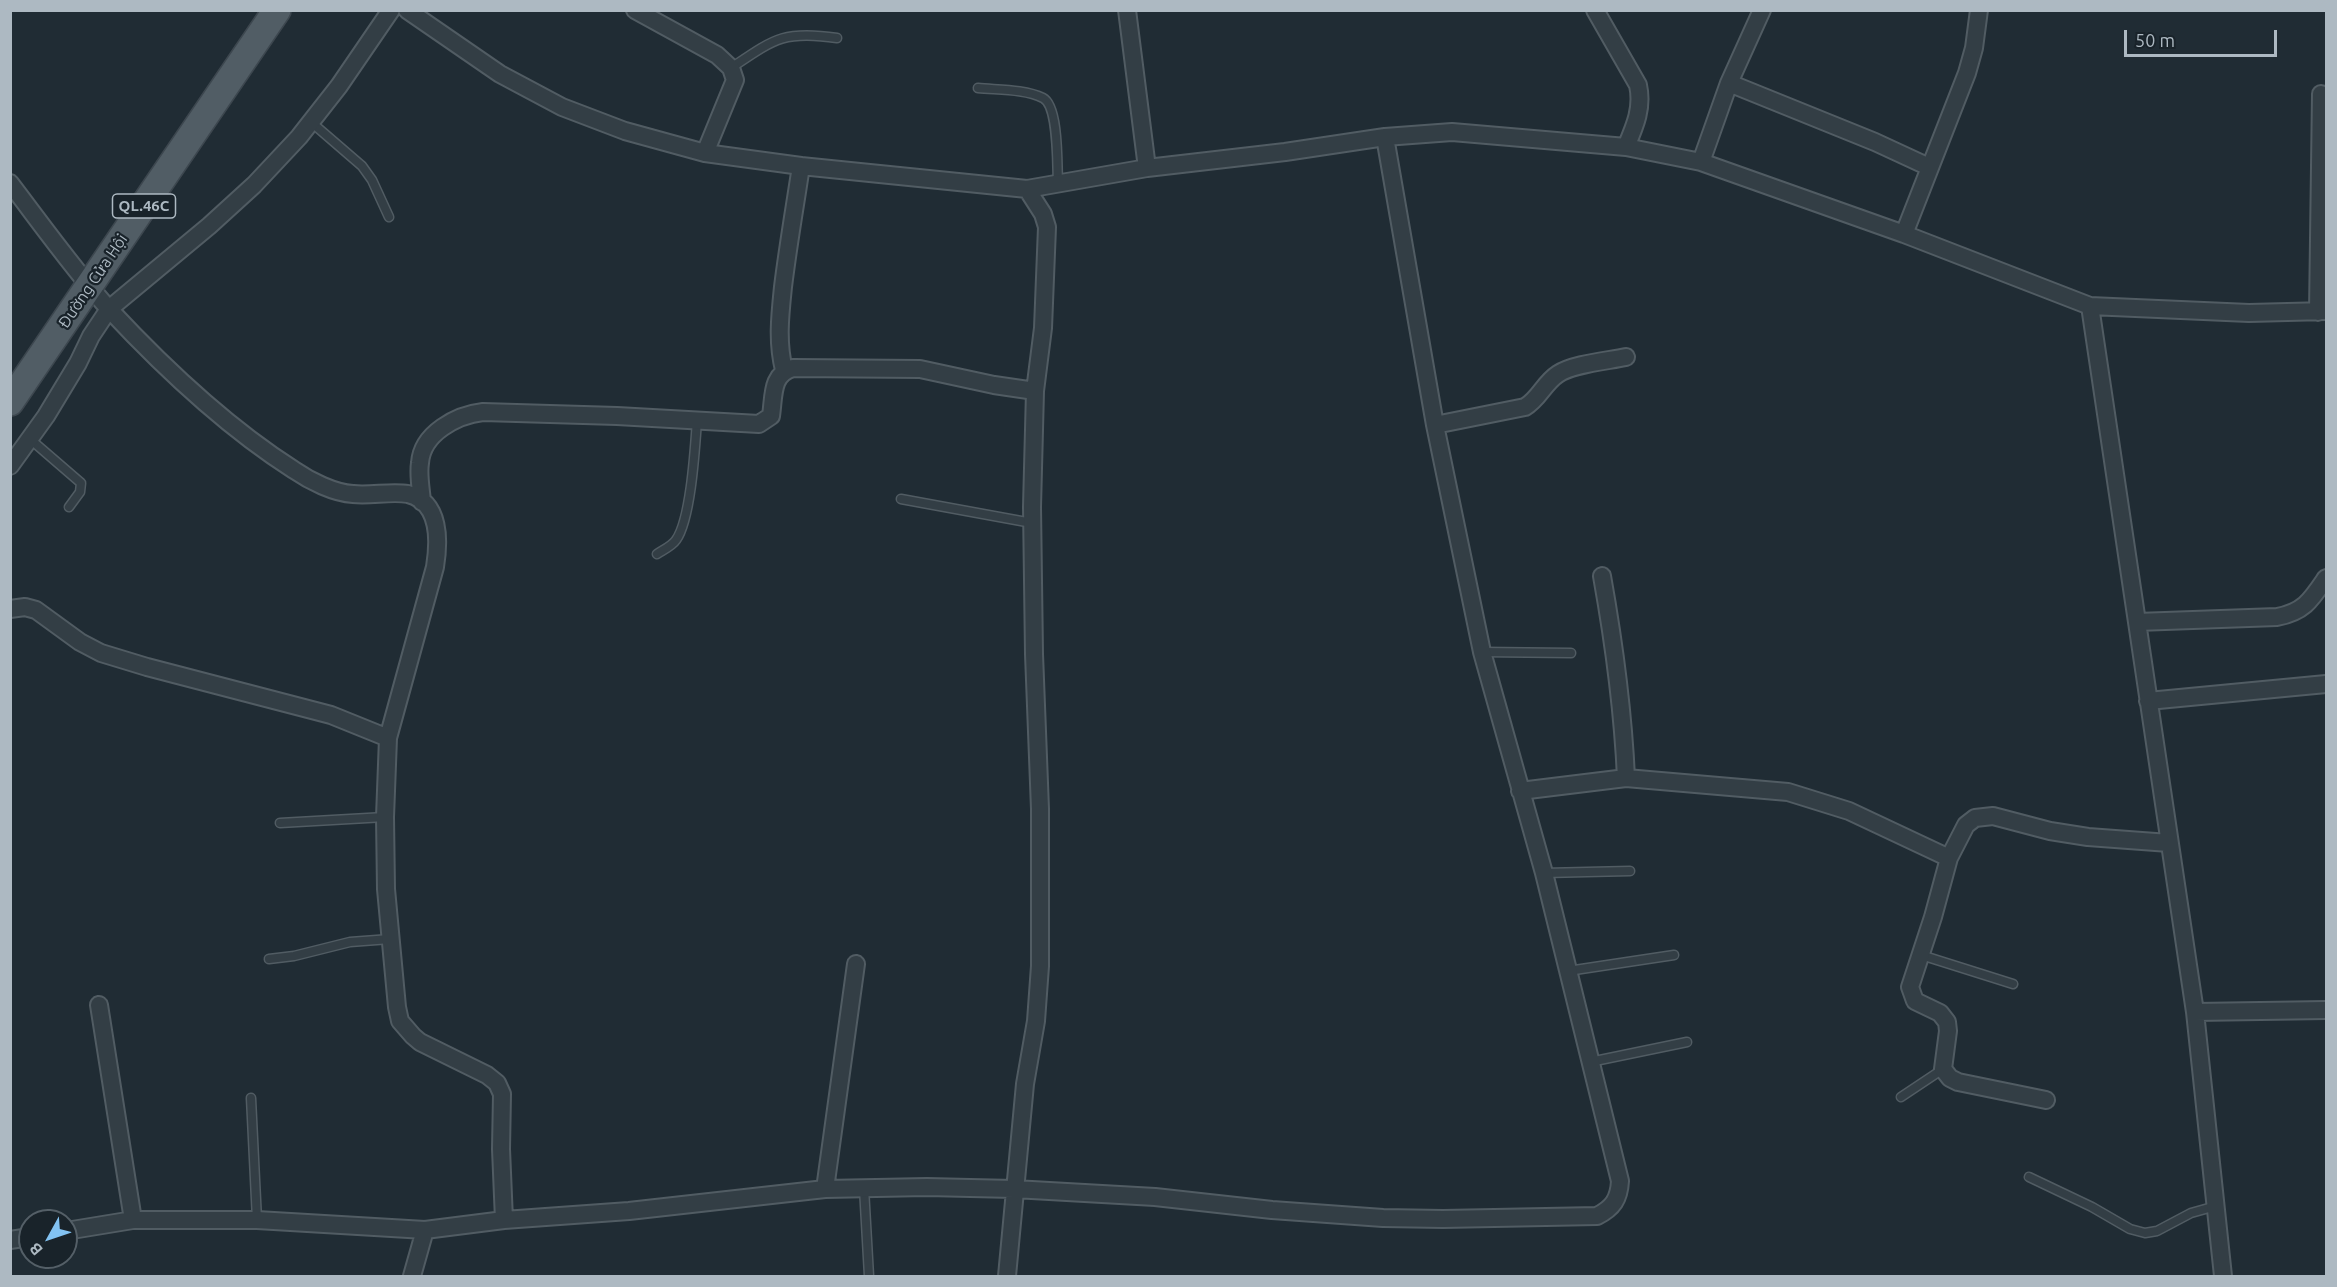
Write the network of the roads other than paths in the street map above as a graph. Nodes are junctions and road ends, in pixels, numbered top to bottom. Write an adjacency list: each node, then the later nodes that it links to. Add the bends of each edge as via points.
1 (277, 10): 27 (main road, Đường Cửa Hội / QL.46C)
2 (391, 10): 14 (street)
3 (407, 10): 17 (street, via 500,74 562,107 625,131)
4 (636, 10): 10 (street, via 717,55)
5 (1127, 10): 21 (street)
6 (1595, 10): 16 (street, via 1638,85 1641,98)
7 (1762, 10): 11 (street)
8 (1979, 10): 20 (street, via 1967,73)
9 (837, 38): 10 (lane, via 808,33 789,36 767,43)
10 (731, 68): 17 (street, via 735,80)
11 (1729, 83): 18 (street); 20 (street)
12 (978, 88): 23 (lane, via 1028,93 1050,104)
13 (2321, 94): 30 (street)
14 (311, 122): 25 (lane, via 362,166); 29 (street, via 255,185)
15 (1385, 137): 16 (street, via 1452,132); 21 (street); 36 (street)
16 (1626, 147): 18 (street)
17 (705, 153): 19 (street)
18 (1701, 162): 26 (street)
19 (801, 166): 24 (street); 32 (street, via 778,336)
20 (1929, 166): 26 (street)
21 (1147, 168): 23 (street)
22 (10, 183): 27 (street)
23 (1058, 184): 24 (street)
24 (1027, 189): 33 (street, via 1047,227 1043,328)
25 (389, 217)
26 (1904, 234): 28 (street)
27 (90, 286): 29 (street); 34 (main road, Đường Cửa Hội / QL.46C)
28 (2090, 306): 30 (street); 47 (street)
29 (110, 309): 37 (street); 40 (street, via 182,381 296,472 351,494 409,494)
30 (2322, 312)
31 (1626, 357): 36 (street, via 1559,373 1525,407)
32 (784, 370): 33 (street, via 920,369); 35 (street, via 777,378 771,416 765,421 759,424)
33 (1035, 391): 42 (street)
34 (10, 402)
35 (698, 420): 40 (street, via 468,414 444,427 424,448 419,462); 43 (lane, via 686,515 676,540)
36 (1435, 425): 48 (street)
37 (30, 439): 38 (street); 41 (lane, via 81,483 80,492)
38 (10, 466)
39 (901, 499): 42 (lane)
40 (422, 502): 52 (street, via 438,529 438,548)
41 (69, 507)
42 (1032, 523): 80 (street, via 1040,966)
43 (657, 554)
44 (1602, 576): 53 (street, via 1614,647)
45 (2326, 578): 47 (street, via 2310,601 2291,614)
46 (10, 609): 52 (street, via 36,610 101,653 331,716)
47 (2137, 622): 51 (street)
48 (1482, 652): 49 (lane); 54 (street)
49 (1571, 653)
50 (2326, 684): 51 (street)
51 (2148, 701): 57 (street)
52 (388, 738): 55 (street)
53 (1626, 778): 54 (street); 58 (street, via 1762,788 1810,797)
54 (1520, 791): 60 (street)
55 (385, 817): 56 (lane); 61 (street)
56 (280, 823)
57 (2169, 843): 58 (street, via 2050,831 1986,816 1966,825); 70 (street)
58 (1949, 858): 63 (street)
59 (1630, 871): 60 (lane)
60 (1544, 873): 66 (street)
61 (390, 939): 64 (lane, via 350,942); 84 (street, via 400,1021 420,1042 488,1075 502,1094)
62 (1674, 955): 66 (lane)
63 (1921, 955): 67 (lane); 73 (street, via 1910,991 1915,1000 1940,1013 1947,1022)
64 (268, 959)
65 (856, 964): 79 (street)
66 (1568, 971): 72 (street)
67 (2013, 984)
68 (99, 1005): 82 (street)
69 (2326, 1010): 70 (street)
70 (2195, 1012): 81 (street)
71 (1687, 1042): 72 (lane)
72 (1590, 1062): 80 (street, via 1620,1181 1614,1203 1596,1216 1383,1218 1155,1197)
73 (1943, 1069): 74 (lane); 76 (street, via 1958,1082)
74 (1901, 1097)
75 (251, 1098): 83 (lane)
76 (2046, 1100)
77 (2029, 1177): 81 (lane, via 2145,1233)
78 (864, 1188): 79 (street); 80 (street); 88 (lane)
79 (825, 1189): 84 (street, via 629,1211)
80 (1014, 1189): 89 (street)
81 (2216, 1206): 90 (street)
82 (133, 1220): 83 (street); 85 (street)
83 (257, 1220): 86 (street)
84 (504, 1220): 86 (street)
85 (78, 1229)
86 (425, 1230): 87 (street)
87 (412, 1276)
88 (869, 1276)
89 (1007, 1276)
90 (2223, 1276)

